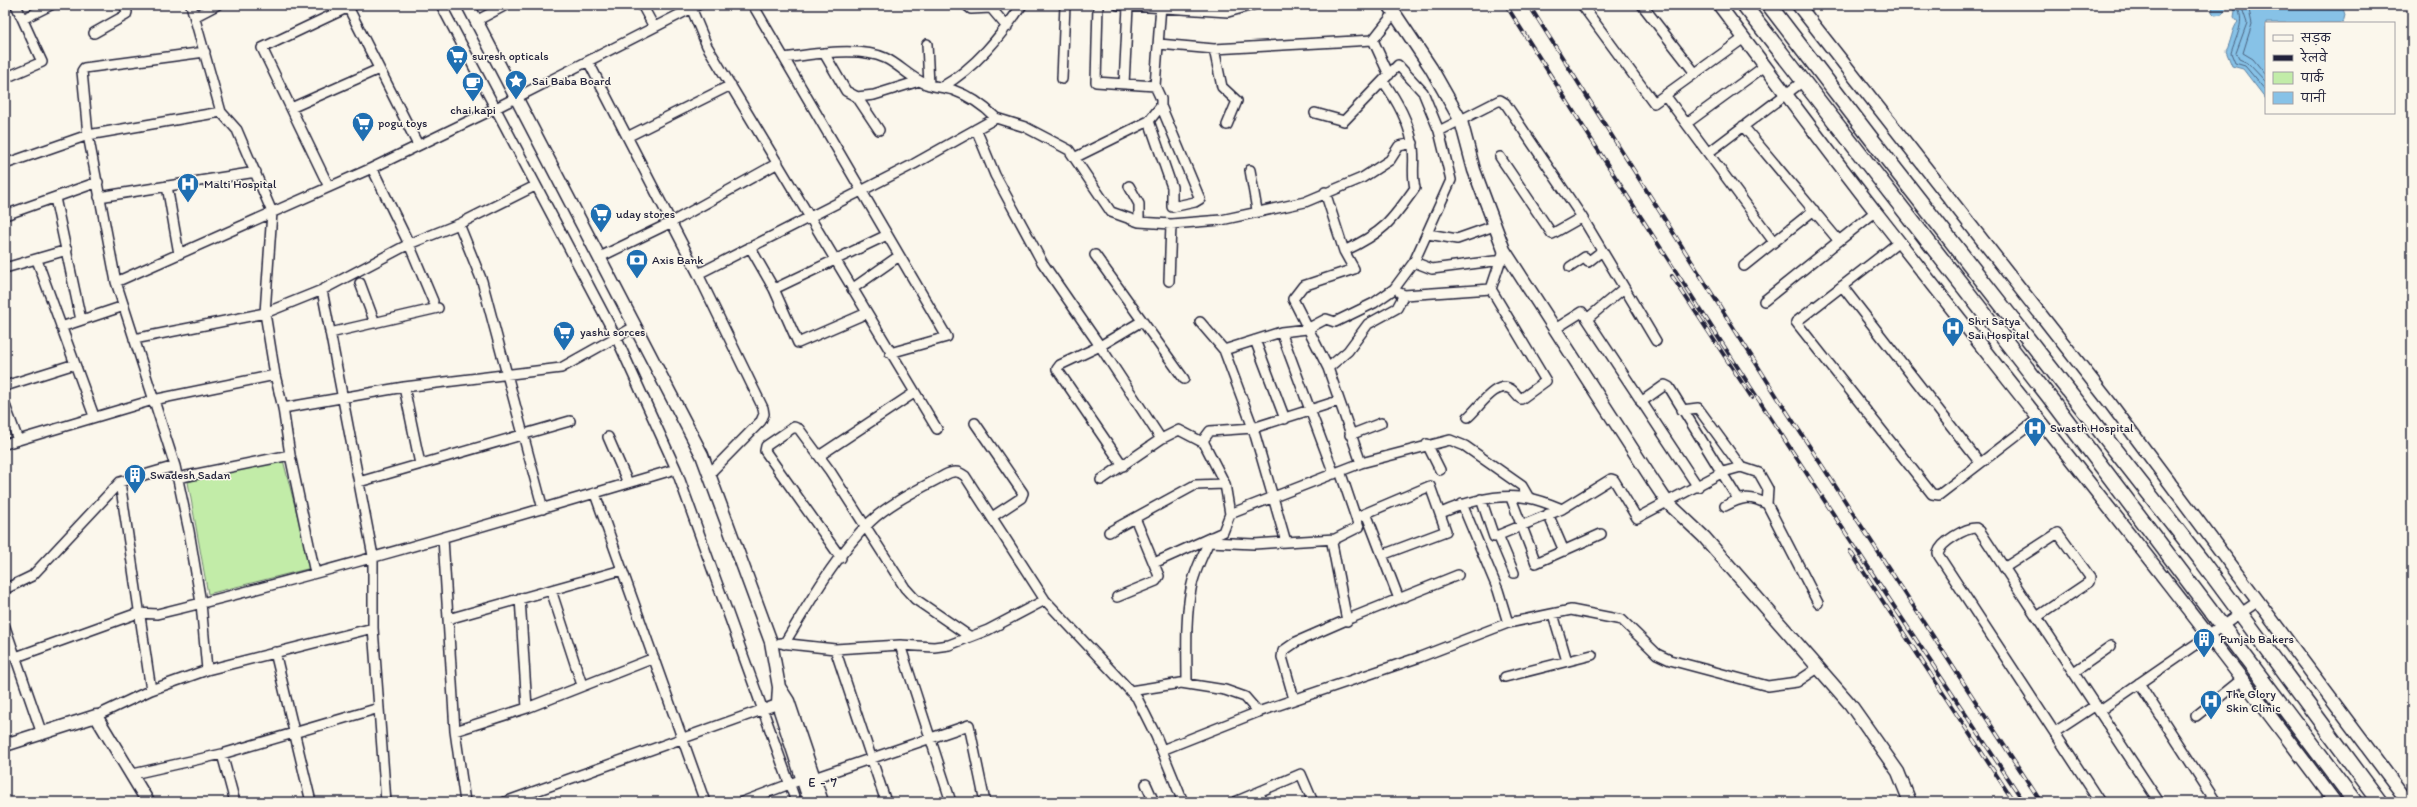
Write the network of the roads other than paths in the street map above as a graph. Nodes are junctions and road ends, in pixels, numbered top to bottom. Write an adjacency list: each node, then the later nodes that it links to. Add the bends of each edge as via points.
1 (8, 5): 26 (street)
2 (16, 5): 32 (street)
3 (51, 5): 32 (street)
4 (124, 5): 36 (street, via 126,15)
5 (191, 5): 31 (street)
6 (218, 5): 31 (street)
7 (441, 5): 65 (street)
8 (468, 5): 33 (street)
9 (506, 5): 33 (street)
10 (642, 5): 34 (street)
11 (753, 5): 44 (street)
12 (966, 5): 35 (street, via 971,9 990,8)
13 (1022, 5): 35 (street)
14 (1065, 5): 51 (street)
15 (1098, 5): 54 (street, via 1096,82)
16 (1118, 5): 27 (street)
17 (1253, 5): 29 (street)
18 (1582, 5): 60 (street, via 1654,103)
19 (1642, 5): 48 (street)
20 (1719, 5): 37 (street)
21 (1744, 5): 53 (main road)
22 (1769, 5): 268 (main road, via 2075,397)
23 (1798, 5): 263 (street, via 2110,403)
24 (350, 6): 47 (street); 64 (street, via 262,48)
25 (693, 6): 34 (street); 55 (street, via 707,46)
26 (5, 7)
27 (1128, 7): 28 (street); 54 (street)
28 (1161, 7): 29 (street); 40 (street)
29 (1226, 8)
30 (1392, 8): 38 (street); 70 (street)
31 (196, 16): 42 (street)
32 (23, 18): 49 (street, via 42,62)
33 (476, 21): 61 (street)
34 (654, 27): 45 (street)
35 (1007, 27): 58 (street, via 975,64)
36 (94, 33)
37 (1744, 38): 46 (street); 48 (street)
38 (1373, 40): 41 (street); 50 (street)
39 (927, 44): 56 (street)
40 (1159, 44): 41 (street); 57 (street)
41 (1214, 50): 72 (street, via 1222,87 1237,101)
42 (205, 52): 66 (street); 77 (street, via 82,69)
43 (824, 53): 44 (street); 52 (street, via 874,54 886,58); 62 (street, via 846,91)
44 (784, 58): 94 (street)
45 (588, 61): 61 (street); 78 (street)
46 (1765, 66): 59 (street); 71 (street)
47 (379, 69): 64 (street); 80 (street)
48 (1695, 73): 60 (street)
49 (5, 78)
50 (1386, 78): 67 (street, via 1344,121); 76 (street, via 1398,65 1402,67 1423,92); 79 (street, via 1398,102)
51 (1062, 79)
52 (919, 81): 56 (street); 62 (street)
53 (1802, 82): 59 (street); 273 (main road, via 2053,402)
54 (1124, 84): 57 (street)
55 (731, 85): 78 (street); 85 (street)
56 (930, 85): 58 (street)
57 (1155, 86): 63 (street, via 1162,99)
58 (942, 87): 68 (street, via 982,103)
59 (1786, 92): 73 (street); 102 (street)
60 (1665, 95): 71 (street)
61 (516, 97): 65 (street); 125 (street)
62 (857, 97): 75 (street)
63 (1162, 106): 69 (street); 98 (street, via 1200,199)
64 (291, 108): 93 (street)
65 (494, 109): 80 (street); 91 (street)
66 (221, 112): 77 (street); 88 (street, via 237,130)
67 (1315, 113)
68 (996, 118): 74 (street); 83 (street, via 1025,127 1069,150)
69 (1149, 121): 83 (street); 98 (street, via 1172,187)
70 (1461, 121): 76 (street); 105 (street, via 1500,100 1505,103); 110 (street, via 1474,170)
71 (1687, 123): 81 (street)
72 (1226, 125)
73 (1743, 126): 81 (street); 100 (street)
74 (976, 128): 94 (street, via 914,164); 163 (street, via 995,175 1042,262)
75 (879, 130)
76 (1439, 131): 111 (street, via 1451,180)
77 (88, 134): 84 (street); 89 (street)
78 (628, 136): 106 (street)
79 (1412, 143): 95 (street, via 1399,146 1390,160 1362,178); 119 (street, via 1412,177 1415,188 1391,221 1370,239)
80 (418, 145): 86 (street)
81 (1708, 153): 114 (street)
82 (1500, 157): 105 (street, via 1552,234)
83 (1076, 158): 107 (street, via 1111,212)
84 (5, 164)
85 (778, 164): 104 (street); 106 (street)
86 (372, 168): 93 (street); 116 (street)
87 (1250, 170): 99 (street)
88 (256, 172): 90 (street); 101 (street)
89 (98, 182): 96 (street); 97 (street)
90 (167, 186): 96 (street); 121 (street)
91 (535, 186): 108 (street); 159 (street)
92 (1129, 186): 107 (street, via 1139,204)
93 (329, 187): 101 (street)
94 (862, 190): 104 (street); 112 (street)
95 (1325, 192): 99 (street, via 1305,202); 119 (street)
96 (99, 197): 134 (street)
97 (55, 198): 103 (street); 118 (street)
98 (1172, 207): 109 (street)
99 (1257, 210): 109 (street, via 1221,220)
100 (1814, 210): 113 (street); 114 (street)
101 (272, 212): 121 (street); 146 (street)
102 (1875, 212): 113 (street); 115 (street)
103 (5, 215)
104 (809, 216): 117 (street); 127 (street)
105 (1582, 217): 120 (street)
106 (672, 222): 125 (street); 132 (street)
107 (1139, 222): 109 (street)
108 (459, 224): 116 (street); 169 (street, via 482,281)
109 (1172, 224): 133 (street)
110 (1494, 226): 111 (street, via 1457,239); 123 (street)
111 (1428, 234): 128 (street)
112 (888, 235): 124 (street); 127 (street)
113 (1839, 241): 144 (street)
114 (1774, 242): 129 (street)
115 (1899, 242): 136 (street); 184 (street)
116 (409, 244): 141 (street); 152 (street, via 436,304)
117 (750, 247): 132 (street); 138 (street)
118 (67, 250): 126 (street); 149 (street)
119 (1344, 251): 155 (street, via 1354,269 1303,286 1294,299)
120 (1602, 251): 130 (street, via 1588,262 1585,257); 137 (street)
121 (179, 254): 134 (street)
122 (1095, 255): 150 (street)
123 (1503, 255): 128 (street, via 1432,269); 140 (street); 156 (street)
124 (899, 256): 142 (street); 165 (street, via 947,337)
125 (600, 257): 153 (street)
126 (37, 260): 131 (street); 154 (street)
127 (835, 262): 138 (street); 142 (street)
128 (1414, 262): 139 (street)
129 (1744, 266)
130 (1570, 267)
131 (5, 268)
132 (698, 274): 211 (street, via 761,402 764,414 761,421)
133 (1169, 281)
134 (116, 282): 145 (street)
135 (360, 282): 152 (street)
136 (1842, 286): 202 (street); 202 (street, via 1796,322 1932,494 1939,495)
137 (1624, 288): 148 (street); 162 (street)
138 (774, 289): 147 (street, via 798,343)
139 (1394, 289): 143 (street); 155 (street, via 1374,303 1335,322 1326,319)
140 (1491, 289): 143 (street); 183 (street, via 1546,381 1521,399 1507,388 1492,392)
141 (322, 290): 146 (street); 158 (street)
142 (852, 290): 147 (street)
143 (1404, 295): 167 (street, via 1397,308 1368,324 1348,351)
144 (1764, 301)
145 (124, 306): 149 (street); 160 (street)
146 (265, 313): 160 (street); 168 (street)
147 (867, 313): 165 (street)
148 (1587, 319): 156 (street, via 1582,312); 177 (street)
149 (81, 320): 154 (street)
150 (1142, 320): 163 (street); 170 (street)
151 (1200, 322): 164 (street)
152 (375, 323): 158 (street)
153 (636, 326): 159 (street); 211 (street)
154 (61, 327): 166 (street)
155 (1307, 329): 157 (street); 167 (street)
156 (1554, 329): 225 (street)
157 (1281, 332): 161 (street); 181 (street)
158 (330, 333): 174 (street)
159 (616, 337): 169 (street, via 561,368); 207 (street)
160 (134, 340): 175 (street)
161 (1255, 340): 164 (street); 185 (street)
162 (1656, 341)
163 (1100, 346): 194 (street); 205 (street, via 1060,365 1057,369)
164 (1224, 350): 189 (street)
165 (890, 353): 173 (street)
166 (75, 364): 171 (street); 182 (street)
167 (1328, 368): 176 (street)
168 (275, 375): 175 (street); 179 (street)
169 (506, 376): 172 (street); 191 (street)
170 (1184, 379)
171 (5, 386)
172 (404, 387): 174 (street); 203 (street)
173 (914, 393): 190 (street); 200 (street)
174 (343, 396): 179 (street); 215 (street)
175 (153, 400): 182 (street); 204 (street)
176 (1338, 401): 181 (street); 192 (street)
177 (1642, 402): 180 (street, via 1667,385); 218 (street)
178 (5, 404): 195 (street)
179 (284, 408): 199 (street)
180 (1682, 410): 206 (street, via 1698,408); 210 (street)
181 (1312, 411): 185 (street); 209 (street)
182 (94, 416): 195 (street)
183 (1468, 417)
184 (2038, 418): 202 (street); 276 (street)
185 (1285, 419): 189 (street)
186 (570, 421): 191 (street)
187 (975, 423): 236 (street, via 1023,493 1021,498)
188 (1381, 423): 192 (street)
189 (1253, 428): 196 (street, via 1210,431 1204,438); 220 (street)
190 (937, 429)
191 (523, 435): 203 (street); 230 (street)
192 (1350, 435): 201 (street)
193 (608, 437): 216 (street)
194 (1161, 439): 196 (street, via 1179,430); 205 (street)
195 (18, 440): 197 (street)
196 (1204, 443): 217 (street)
197 (5, 444)
198 (1427, 444): 201 (street); 208 (street); 222 (street, via 1450,440 1465,446 1522,486)
199 (290, 455): 212 (street); 254 (street)
200 (820, 456): 239 (street); 250 (street, via 797,427 765,448)
201 (1361, 463): 209 (street)
202 (1980, 463)
203 (420, 464): 215 (street)
204 (175, 466): 212 (street); 214 (street)
205 (1122, 466): 213 (street)
206 (1741, 467): 210 (street); 227 (street, via 1759,473 1768,489)
207 (676, 469): 216 (street); 303 (street)
208 (1440, 470)
209 (1337, 472): 220 (street); 235 (street)
210 (1723, 472): 218 (street); 224 (street)
211 (710, 473): 278 (street)
212 (177, 478): 265 (street)
213 (1101, 480)
214 (120, 482): 257 (street, via 32,576); 266 (street)
215 (359, 482): 248 (street)
216 (628, 483): 219 (street)
217 (1225, 484): 233 (street); 237 (street, via 1195,485)
218 (1698, 487): 225 (street)
219 (595, 494): 230 (street); 253 (street)
220 (1274, 496): 233 (street); 246 (street)
221 (1511, 498): 222 (street); 223 (street); 238 (street)
222 (1529, 498): 229 (street)
223 (1481, 499): 226 (street); 242 (street, via 1494,537)
224 (1738, 499): 227 (street, via 1755,497); 228 (street)
225 (1667, 502): 229 (street, via 1637,518 1611,479); 288 (street, via 1704,537 1793,636)
226 (1462, 504): 232 (street); 272 (street, via 1498,590)
227 (1768, 504): 264 (street)
228 (1725, 506)
229 (1562, 508): 234 (street)
230 (543, 509): 243 (street)
231 (1366, 513): 232 (street, via 1430,486); 235 (street); 249 (street)
232 (1441, 513): 249 (street, via 1446,531)
233 (1230, 514): 244 (street, via 1223,532)
234 (1548, 514): 238 (street); 247 (street)
235 (1357, 516): 245 (street, via 1359,527)
236 (992, 517): 239 (street, via 965,476 954,471 895,504); 262 (street)
237 (1135, 518): 240 (street); 251 (street)
238 (1520, 526): 242 (street); 247 (street, via 1536,563)
239 (866, 527): 250 (street); 277 (street, via 904,588 915,599)
240 (1109, 532)
241 (1601, 534): 247 (street)
242 (1498, 535): 255 (street)
243 (443, 538): 248 (street); 270 (street)
244 (1210, 539): 246 (street, via 1254,544); 251 (street); 293 (street, via 1196,570 1191,589 1187,631)
245 (1335, 539): 246 (street); 271 (street, via 1332,543)
246 (1286, 542)
247 (1564, 551)
248 (373, 556): 254 (street); 275 (street)
249 (1382, 556): 261 (street)
250 (841, 558): 279 (street)
251 (1154, 564): 259 (street, via 1158,579)
252 (2004, 568): 269 (street); 269 (street, via 2058,533 2090,577 2089,582); 308 (street, via 1976,528 1968,529 1941,547 1938,552)
253 (622, 570): 258 (street); 286 (street)
254 (315, 573): 265 (street)
255 (1514, 573)
256 (1458, 575): 261 (street)
257 (5, 589)
258 (550, 590): 260 (street); 295 (street)
259 (1117, 597)
260 (520, 598): 270 (street); 301 (street)
261 (1399, 599): 271 (street)
262 (1044, 600): 277 (street, via 988,630); 297 (street)
263 (2257, 602): 268 (street); 348 (street)
264 (1818, 603)
265 (201, 604): 266 (street, via 157,614); 289 (street)
266 (138, 613): 285 (street); 296 (street)
267 (1553, 614): 272 (street); 287 (street); 288 (street, via 1571,610 1622,620 1657,654 1670,660 1768,686 1797,682)
268 (2240, 614): 273 (street); 347 (main road)
269 (2037, 617): 290 (street)
270 (448, 619): 307 (street)
271 (1347, 621): 298 (street, via 1296,642 1283,651 1282,657)
272 (1508, 623): 298 (street, via 1420,657)
273 (2223, 626): 276 (street); 346 (main road)
274 (5, 627): 285 (street)
275 (373, 628): 283 (street); 300 (street)
276 (2208, 635): 292 (street); 294 (street)
277 (969, 636): 280 (street, via 949,645 934,647)
278 (771, 642): 279 (street); 299 (street)
279 (784, 644): 282 (street)
280 (900, 645): 282 (street); 312 (street)
281 (2111, 646): 290 (street)
282 (835, 649): 316 (street)
283 (275, 652): 289 (street); 310 (street)
284 (1592, 655): 287 (street)
285 (16, 657): 309 (street)
286 (654, 658): 295 (street); 311 (street)
287 (1567, 661): 291 (street)
288 (1818, 668): 341 (street, via 1850,704 1898,772)
289 (207, 670): 296 (street)
290 (2074, 672): 302 (street)
291 (1505, 677)
292 (2242, 679): 306 (street); 345 (street)
293 (1187, 684): 297 (street); 304 (street, via 1225,690 1245,697)
294 (2139, 684): 302 (street); 344 (street)
295 (582, 685): 301 (street)
296 (151, 690): 305 (street)
297 (1130, 691): 314 (street, via 1141,704)
298 (1294, 699): 304 (street)
299 (783, 703): 303 (street); 318 (street)
300 (379, 708): 310 (street); 325 (street)
301 (527, 708): 307 (street)
302 (2098, 708): 308 (street); 343 (street)
303 (762, 709): 311 (street); 319 (street)
304 (1258, 712): 314 (street)
305 (96, 716): 309 (street); 317 (street)
306 (2196, 716)
307 (454, 731): 326 (street)
308 (2055, 732): 342 (street)
309 (42, 734): 313 (street)
310 (294, 734): 315 (street); 324 (street)
311 (680, 737): 327 (street); 328 (street)
312 (930, 737): 316 (street); 334 (street); 335 (street, via 969,725)
313 (5, 745)
314 (1162, 750): 337 (street)
315 (222, 754): 317 (street); 323 (street)
316 (870, 758): 318 (street); 333 (street)
317 (133, 774): 322 (street)
318 (808, 779): 319 (street); 331 (street); 332 (street)
319 (790, 783): 329 (street); 330 (street)
320 (1146, 784): 336 (street)
321 (1259, 792): 338 (street); 339 (street); 340 (street, via 1301,774)
322 (148, 802)
323 (235, 802)
324 (311, 802)
325 (386, 802)
326 (465, 802)
327 (505, 802)
328 (705, 802)
329 (742, 802)
330 (796, 802)
331 (810, 802)
332 (822, 802)
333 (886, 802)
334 (951, 802)
335 (985, 802)
336 (1154, 802)
337 (1183, 802)
338 (1235, 802)
339 (1263, 802)
340 (1313, 802)
341 (1910, 802)
342 (2100, 802)
343 (2159, 802)
344 (2216, 802)
345 (2335, 802)
346 (2355, 802)
347 (2380, 802)
348 (2408, 802)

